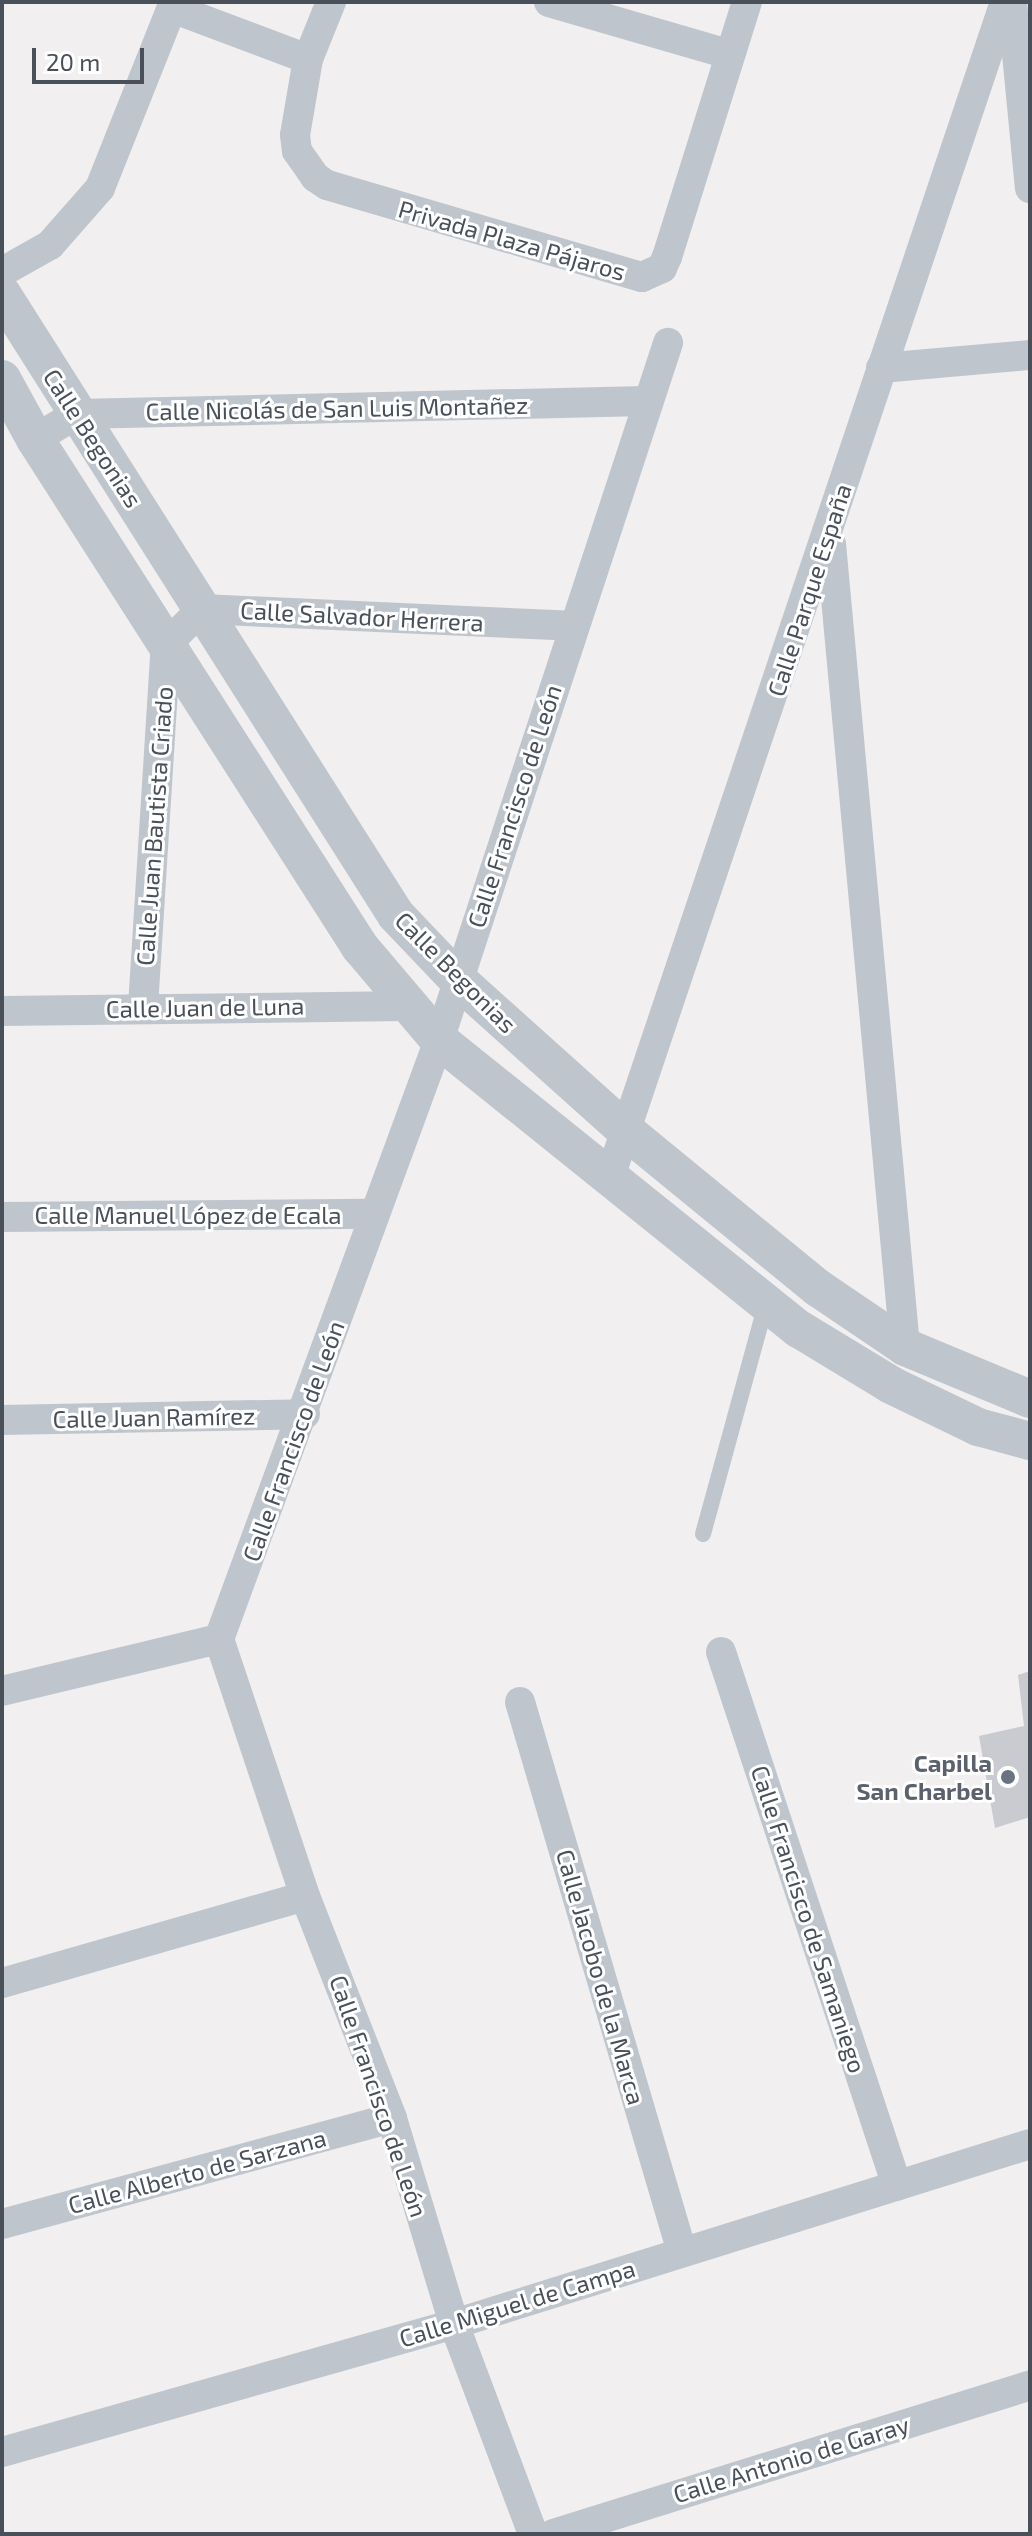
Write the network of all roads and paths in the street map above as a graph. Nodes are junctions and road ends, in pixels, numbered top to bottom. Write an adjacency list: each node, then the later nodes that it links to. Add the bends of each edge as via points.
1 (331, 2): 8 (street, Privada Plaza Pájaros)
2 (549, 2): 7 (street)
3 (747, 2): 7 (street, Privada Plaza Pájaros)
4 (1005, 2): 14 (street, Calle Parque España)
5 (1012, 2): 9 (street)
6 (173, 5): 8 (street); 10 (street, via 100,188 50,245)
7 (728, 54): 8 (street, Privada Plaza Pájaros, via 667,257 662,268 642,277 327,185 297,151)
8 (308, 59)
9 (1030, 188)
10 (2, 272)
11 (2, 294): 17 (street, Calle Begonias)
12 (668, 343): 16 (street, Calle Francisco de León)
13 (1030, 355): 14 (street)
14 (881, 368): 19 (street, Calle Parque España)
15 (2, 379): 18 (street, Calle Begonias)
16 (646, 401): 17 (street, Calle Nicolás de San Luis Montañez); 21 (street, Calle Francisco de León)
17 (77, 414): 18 (street, Calle Nicolás de San Luis Montañez); 20 (street, Calle Begonias)
18 (35, 439): 22 (street, Calle Begonias)
19 (830, 532): 28 (street, Calle Parque España); 33 (street)
20 (202, 609): 21 (street, Calle Salvador Herrera); 22 (street); 23 (street, Calle Begonias, via 396,915)
21 (572, 626): 23 (street, Calle Francisco de León)
22 (166, 645): 24 (street, Calle Begonias, via 360,947); 25 (street, Calle Juan Bautista Criado)
23 (458, 980): 27 (street, Calle Francisco de León); 28 (street, Calle Begonias)
24 (408, 1006): 25 (street, Calle Juan de Luna); 27 (street, Calle Begonias)
25 (143, 1007): 26 (street, Calle Juan de Luna)
26 (2, 1011)
27 (439, 1040): 29 (street, Calle Begonias); 30 (street, Calle Francisco de León)
28 (626, 1131): 29 (street, Calle Parque España); 33 (street, Calle Begonias, via 818,1288)
29 (610, 1177): 32 (street, Calle Begonias)
30 (373, 1214): 31 (street, Calle Manuel López de Ecala); 35 (street, Calle Francisco de León)
31 (2, 1217)
32 (766, 1303): 37 (street, Calle Begonias, via 891,1385 978,1427); 38 (lane)
33 (905, 1347): 34 (street, Calle Begonias)
34 (1030, 1399)
35 (305, 1414): 36 (street, Calle Juan Ramírez); 39 (street, Calle Francisco de León)
36 (2, 1420)
37 (1030, 1441)
38 (703, 1534)
39 (219, 1639): 41 (street); 43 (street, Calle Francisco de León)
40 (721, 1652): 47 (street, Calle Francisco de Samaniego)
41 (2, 1691)
42 (520, 1702): 49 (street, Calle Jacobo de la Marca)
43 (305, 1896): 44 (street); 45 (street, Calle Francisco de León)
44 (2, 1983)
45 (392, 2118): 48 (street, Calle Alberto de Sarzana); 50 (street, Calle Francisco de León)
46 (1030, 2144): 47 (street, Calle Miguel de Campa)
47 (897, 2186): 49 (street, Calle Miguel de Campa)
48 (2, 2224)
49 (682, 2252): 50 (street, Calle Miguel de Campa)
50 (454, 2324): 52 (street, Calle Miguel de Campa); 53 (street, Calle Francisco de León)
51 (1030, 2385): 54 (street, Calle Antonio de Garay)
52 (2, 2452)
53 (533, 2534)
54 (553, 2534)

